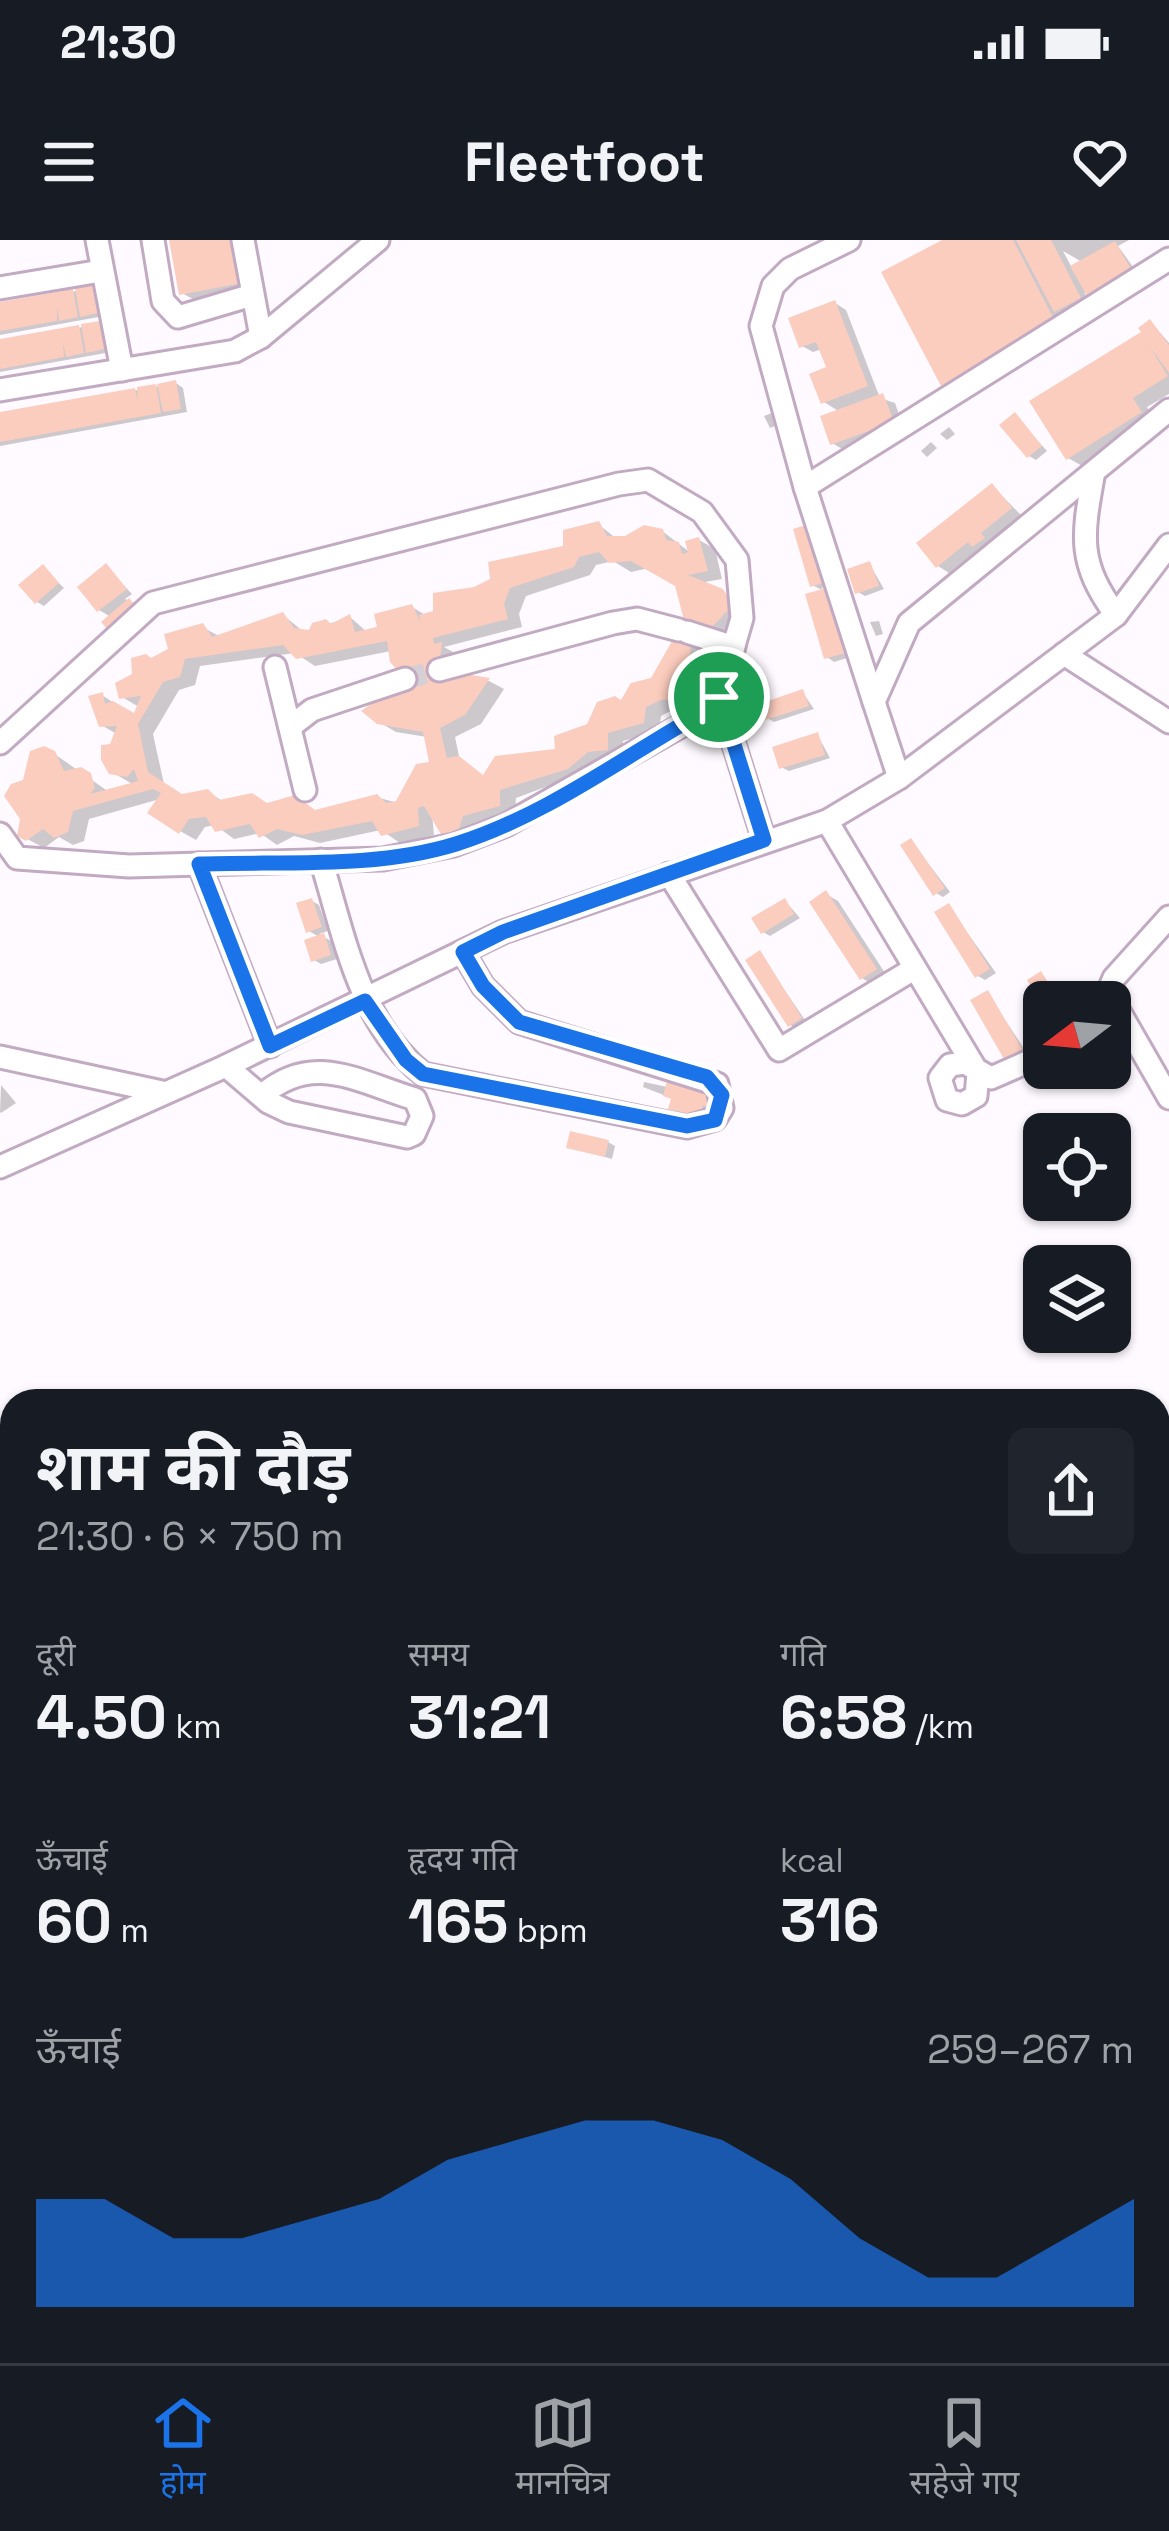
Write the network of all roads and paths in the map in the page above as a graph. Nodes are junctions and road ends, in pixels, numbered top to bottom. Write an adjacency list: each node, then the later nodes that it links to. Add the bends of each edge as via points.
1 (98, 240): 7 (street)
2 (153, 240): 9 (street, via 163,301 178,317)
3 (243, 240): 9 (street)
4 (378, 240): 10 (street)
5 (849, 240): 17 (street, via 773,286 760,326)
6 (1169, 259): 17 (street)
7 (101, 271): 8 (street); 11 (street)
8 (0, 287)
9 (252, 295): 10 (street)
10 (261, 338): 11 (street, via 205,359)
11 (122, 370): 12 (street)
12 (0, 390)
13 (1169, 396): 15 (street)
14 (1169, 410): 15 (street)
15 (1160, 427): 16 (street)
16 (1093, 477): 19 (street, via 1082,539 1091,578); 26 (street, via 909,623)
17 (805, 487): 26 (street)
18 (1169, 545): 19 (street)
19 (1116, 615): 21 (street)
20 (734, 647): 23 (street, via 625,621); 25 (street); 29 (street, via 742,618 737,560 702,512 648,480 153,603)
21 (1064, 654): 27 (street); 30 (street)
22 (275, 667): 28 (street)
23 (439, 670)
24 (405, 679): 28 (street, via 312,710)
25 (719, 697): 34 (street); 35 (street, via 506,825 383,859)
26 (874, 702): 30 (street)
27 (1169, 722)
28 (290, 727): 31 (street)
29 (0, 742)
30 (899, 778): 32 (street)
31 (305, 790)
32 (827, 821): 34 (street); 40 (street)
33 (0, 834): 36 (street, via 16,858)
34 (764, 840): 37 (street)
35 (321, 860): 36 (street); 41 (street)
36 (199, 864): 42 (street)
37 (668, 874): 39 (street); 40 (street, via 778,1050)
38 (1169, 917): 48 (street, via 1108,992)
39 (463, 952): 41 (street); 41 (street, via 519,1022 707,1077 722,1095 715,1120 687,1126 423,1074)
40 (912, 970): 44 (street, via 978,1073 997,1077)
41 (365, 1001): 42 (street)
42 (270, 1046): 45 (street)
43 (0, 1057): 46 (street)
44 (1023, 1064)
45 (226, 1066): 46 (street); 47 (street)
46 (163, 1093): 49 (street)
47 (261, 1096): 47 (street, via 289,1112 407,1137 422,1116 415,1100 316,1068 282,1078)
48 (1169, 1098)
49 (0, 1167)

